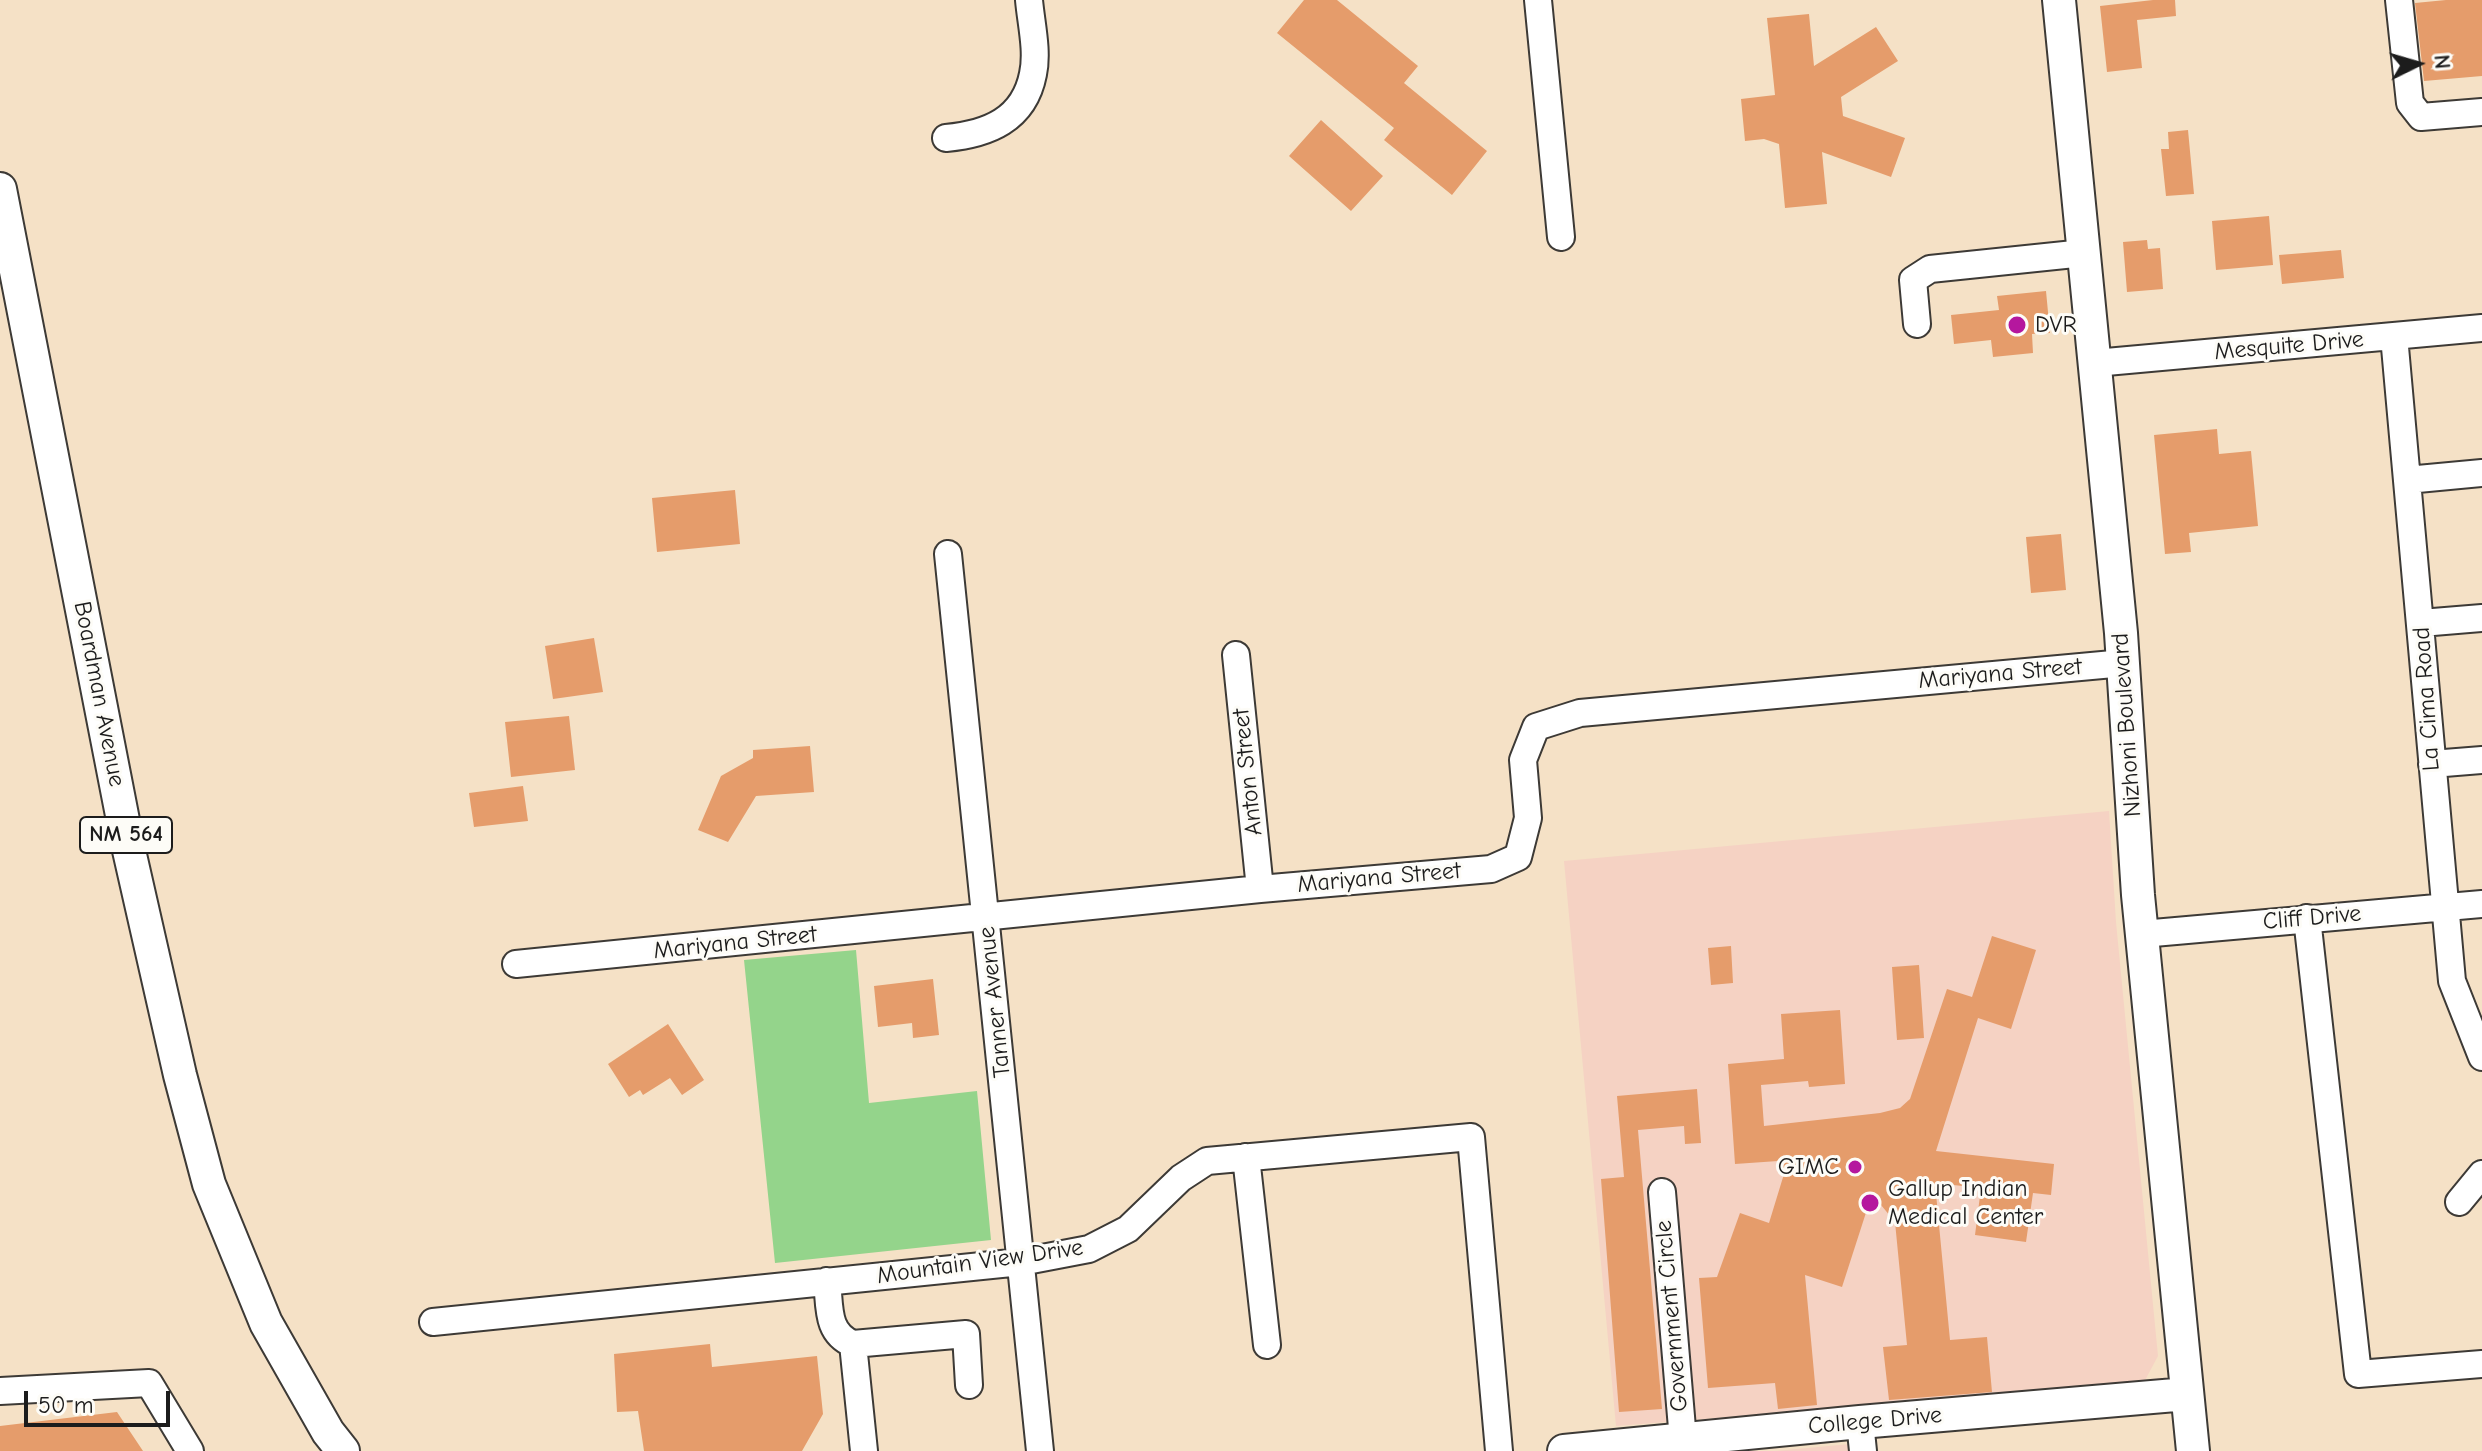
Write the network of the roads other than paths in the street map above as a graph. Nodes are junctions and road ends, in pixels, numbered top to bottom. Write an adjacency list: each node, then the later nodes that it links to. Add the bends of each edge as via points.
1 (1029, 0): 6 (street, via 1033,73 1023,102 986,132)
2 (1538, 0): 8 (street)
3 (2059, 0): 9 (main road, Nizhoni Boulevard)
4 (2399, 0): 5 (street, via 2410,103 2421,117)
5 (2482, 112)
6 (946, 138)
7 (0, 189): 48 (main road, Boardman Avenue / NM 564, via 128,846 209,1184 266,1323)
8 (1561, 237)
9 (2084, 253): 10 (street, via 1930,269 1913,280); 13 (main road, Nizhoni Boulevard)
10 (1917, 324)
11 (2482, 328): 12 (street, Mesquite Drive)
12 (2394, 336): 13 (street, Mesquite Drive); 15 (street, La Cima Road)
13 (2095, 363): 20 (main road, Nizhoni Boulevard)
14 (2482, 473): 15 (street)
15 (2407, 480): 18 (street, La Cima Road)
16 (948, 554): 26 (street, Tanner Avenue)
17 (2482, 618): 18 (street)
18 (2421, 623): 22 (street, La Cima Road)
19 (1236, 655): 23 (street, Anton Street)
20 (2124, 663): 23 (street, Mariyana Street, via 1580,713 1536,727 1523,760 1528,818 1518,857 1491,869); 28 (main road, Nizhoni Boulevard)
21 (2482, 760): 22 (street)
22 (2432, 764): 25 (street, La Cima Road)
23 (1260, 889): 26 (street, Mariyana Street)
24 (2482, 904): 25 (street, Cliff Drive)
25 (2443, 907): 27 (street, Cliff Drive); 30 (street, La Cima Road, via 2452,981)
26 (987, 918): 29 (street, Mariyana Street); 36 (street, Tanner Avenue)
27 (2307, 918): 28 (street, Cliff Drive); 41 (street, via 2358,1374)
28 (2142, 934): 44 (main road, Nizhoni Boulevard)
29 (516, 964)
30 (2474, 1024): 31 (street, La Cima Road)
31 (2482, 1057)
32 (1246, 1157): 36 (street, Mountain View Drive, via 1207,1161 1181,1178 1128,1229 1089,1249); 40 (street); 51 (street, Mountain View Drive, via 1471,1137)
33 (2482, 1174): 35 (street)
34 (1662, 1192): 46 (street, Government Circle)
35 (2459, 1202)
36 (1021, 1262): 37 (street, Mountain View Drive); 50 (street, Tanner Avenue)
37 (827, 1281): 38 (street, Mountain View Drive); 39 (street, via 833,1327)
38 (433, 1322)
39 (853, 1344): 42 (street, via 966,1334); 49 (street)
40 (1267, 1345)
41 (2482, 1364)
42 (969, 1385)
43 (0, 1391): 47 (street, via 149,1383)
44 (2187, 1394): 45 (main road, College Drive); 53 (main road, Nizhoni Boulevard)
45 (1862, 1436): 46 (main road, College Drive)
46 (1683, 1440): 52 (main road, College Drive)
47 (190, 1451)
48 (343, 1451)
49 (864, 1451)
50 (1040, 1451)
51 (1499, 1451)
52 (1564, 1451)
53 (2193, 1451)

